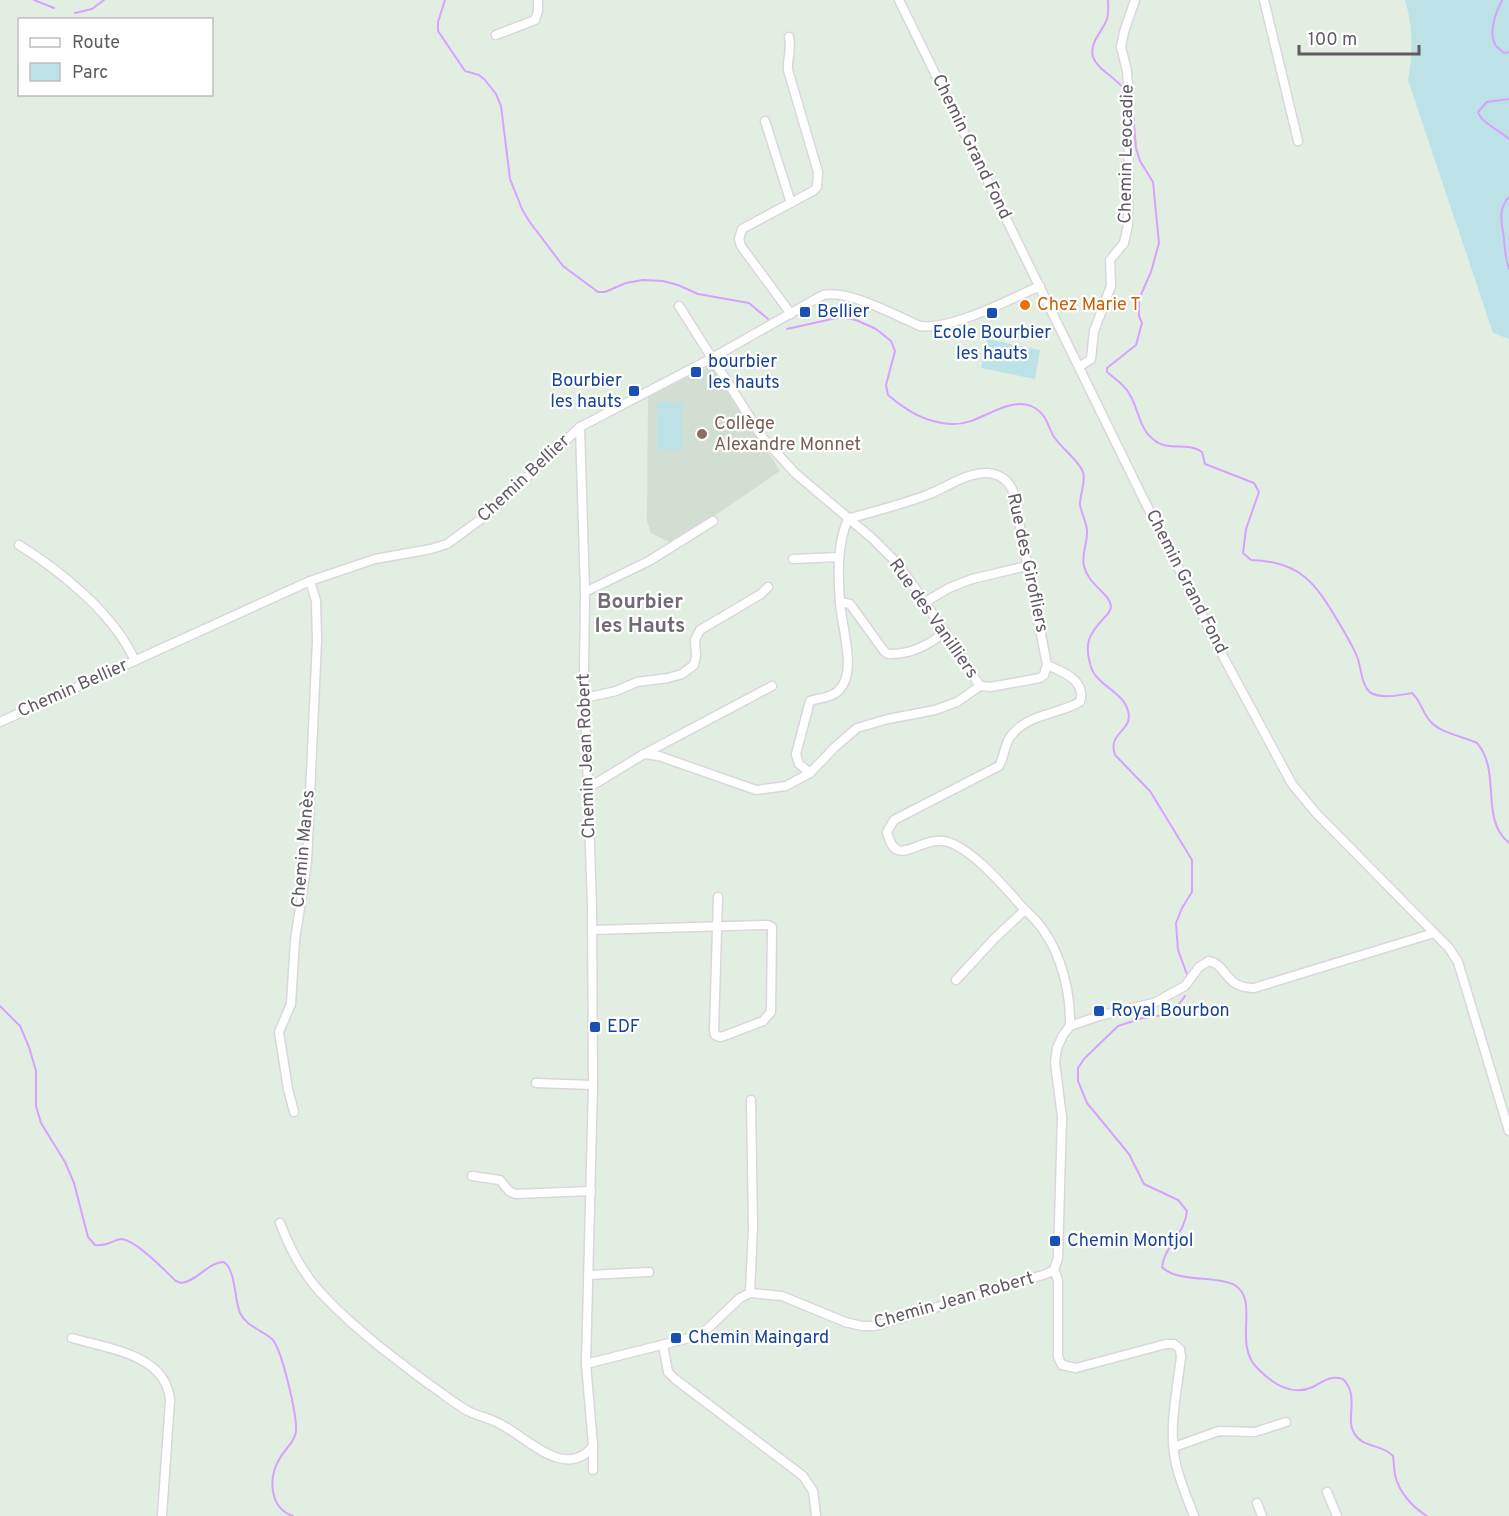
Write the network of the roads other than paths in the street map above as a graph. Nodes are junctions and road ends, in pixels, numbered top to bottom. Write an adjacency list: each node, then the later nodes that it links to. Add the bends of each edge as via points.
1 (538, 0): 5 (street, via 535,20)
2 (899, 0): 10 (street, Chemin Grand Fond)
3 (1135, 0): 14 (street, Chemin Leocadie, via 1121,47 1130,99 1128,225 1124,243 1110,260 1110,290 1095,327 1091,359)
4 (1264, 0): 8 (street)
5 (496, 35)
6 (789, 37): 9 (street, via 788,70 818,179 813,191)
7 (765, 121): 9 (street)
8 (1298, 141)
9 (791, 203): 12 (street, via 742,229 740,239 741,246)
10 (1040, 286): 12 (street, Chemin Bellier, via 957,321 928,327 835,293 823,295); 14 (street, Chemin Grand Fond)
11 (679, 306): 13 (street, Rue des Vanilliers)
12 (791, 314): 13 (street, Chemin Bellier)
13 (712, 358): 15 (street, Chemin Bellier); 16 (street, Rue des Vanilliers, via 763,438 789,467)
14 (1079, 367): 41 (street, Chemin Grand Fond, via 1220,650 1292,784)
15 (580, 427): 22 (street, Chemin Bellier, via 488,514 447,544 375,559); 24 (street, Chemin Jean Robert)
16 (848, 519): 19 (street); 21 (street, Rue des Girofliers, via 898,505 976,474 999,476 1013,491); 26 (street, Rue des Vanilliers, via 898,564)
17 (713, 521): 24 (street, via 649,561)
18 (19, 545): 28 (street, via 48,563 81,593 118,631)
19 (839, 557): 20 (street); 25 (street)
20 (793, 559)
21 (1027, 566): 26 (street, via 972,579); 29 (street, Rue des Girofliers)
22 (310, 581): 28 (street, Chemin Bellier); 47 (street, Chemin Manès, via 316,601 317,640 307,862 295,940 291,1004 279,1032)
23 (768, 586): 32 (street, via 700,630 695,640 696,660 689,670)
24 (585, 592): 32 (street, Chemin Jean Robert)
25 (840, 602): 27 (street, via 850,604 888,654 912,651); 35 (street, via 848,670 836,693 810,701 796,754 799,764)
26 (925, 602): 27 (street, Rue des Vanilliers)
27 (945, 632): 31 (street, Rue des Vanilliers)
28 (135, 661): 33 (street, Chemin Bellier)
29 (1047, 665): 31 (street, via 1040,678); 38 (street, via 1068,674 1078,684 1080,702 1018,728 1007,742 999,766 894,820 887,832 890,844 904,852 928,842 949,842 995,877)
30 (772, 686): 34 (street)
31 (980, 686): 35 (street, Rue des Vanilliers, via 957,702 935,710 857,728)
32 (585, 698): 36 (street, Chemin Jean Robert)
33 (0, 722)
34 (644, 754): 35 (street, Rue des Vanilliers, via 756,790 786,786); 36 (street)
35 (810, 773)
36 (588, 788): 40 (street, Chemin Jean Robert)
37 (718, 897): 39 (street)
38 (1025, 910): 42 (street); 43 (street, via 1054,948 1066,982)
39 (716, 927): 39 (street, via 714,1030 720,1037 763,1021 771,1012 773,932 768,925); 40 (street)
40 (592, 930): 45 (street, Chemin Jean Robert)
41 (1434, 933): 43 (street, via 1254,988 1238,986 1209,961 1198,967 1185,986 1154,1003); 48 (street, Chemin Grand Fond, via 1458,962)
42 (956, 980)
43 (1070, 1026): 52 (street, Chemin Jean Robert, via 1057,1048 1054,1063 1062,1117 1058,1258)
44 (536, 1083): 45 (street)
45 (593, 1085): 50 (street, Chemin Jean Robert)
46 (751, 1100): 55 (street)
47 (294, 1112)
48 (1509, 1131)
49 (472, 1176): 50 (street, via 497,1179 515,1194)
50 (591, 1191): 54 (street, Chemin Jean Robert)
51 (280, 1223): 60 (street, via 297,1262 320,1292 373,1343 452,1400 504,1426 529,1445 558,1457 577,1459)
52 (1054, 1269): 55 (street, Chemin Jean Robert, via 875,1326 845,1322 782,1296); 61 (street, via 1058,1280 1058,1358 1062,1365 1076,1368 1166,1344 1180,1349)
53 (649, 1272): 54 (street)
54 (588, 1275): 58 (street, Chemin Jean Robert)
55 (750, 1293): 57 (street, via 701,1335)
56 (72, 1338): 65 (street, via 142,1359 163,1376 170,1400)
57 (663, 1345): 58 (street); 66 (street, via 668,1372 675,1379 803,1476 813,1491)
58 (586, 1364): 60 (street, Chemin Jean Robert)
59 (1286, 1422): 61 (street, via 1255,1432 1219,1431)
60 (593, 1446): 62 (street, Chemin Jean Robert)
61 (1174, 1447): 67 (street, via 1176,1466)
62 (593, 1470)
63 (1327, 1492): 69 (street)
64 (1257, 1503): 68 (street)
65 (162, 1516)
66 (816, 1516)
67 (1194, 1516)
68 (1262, 1516)
69 (1338, 1516)

